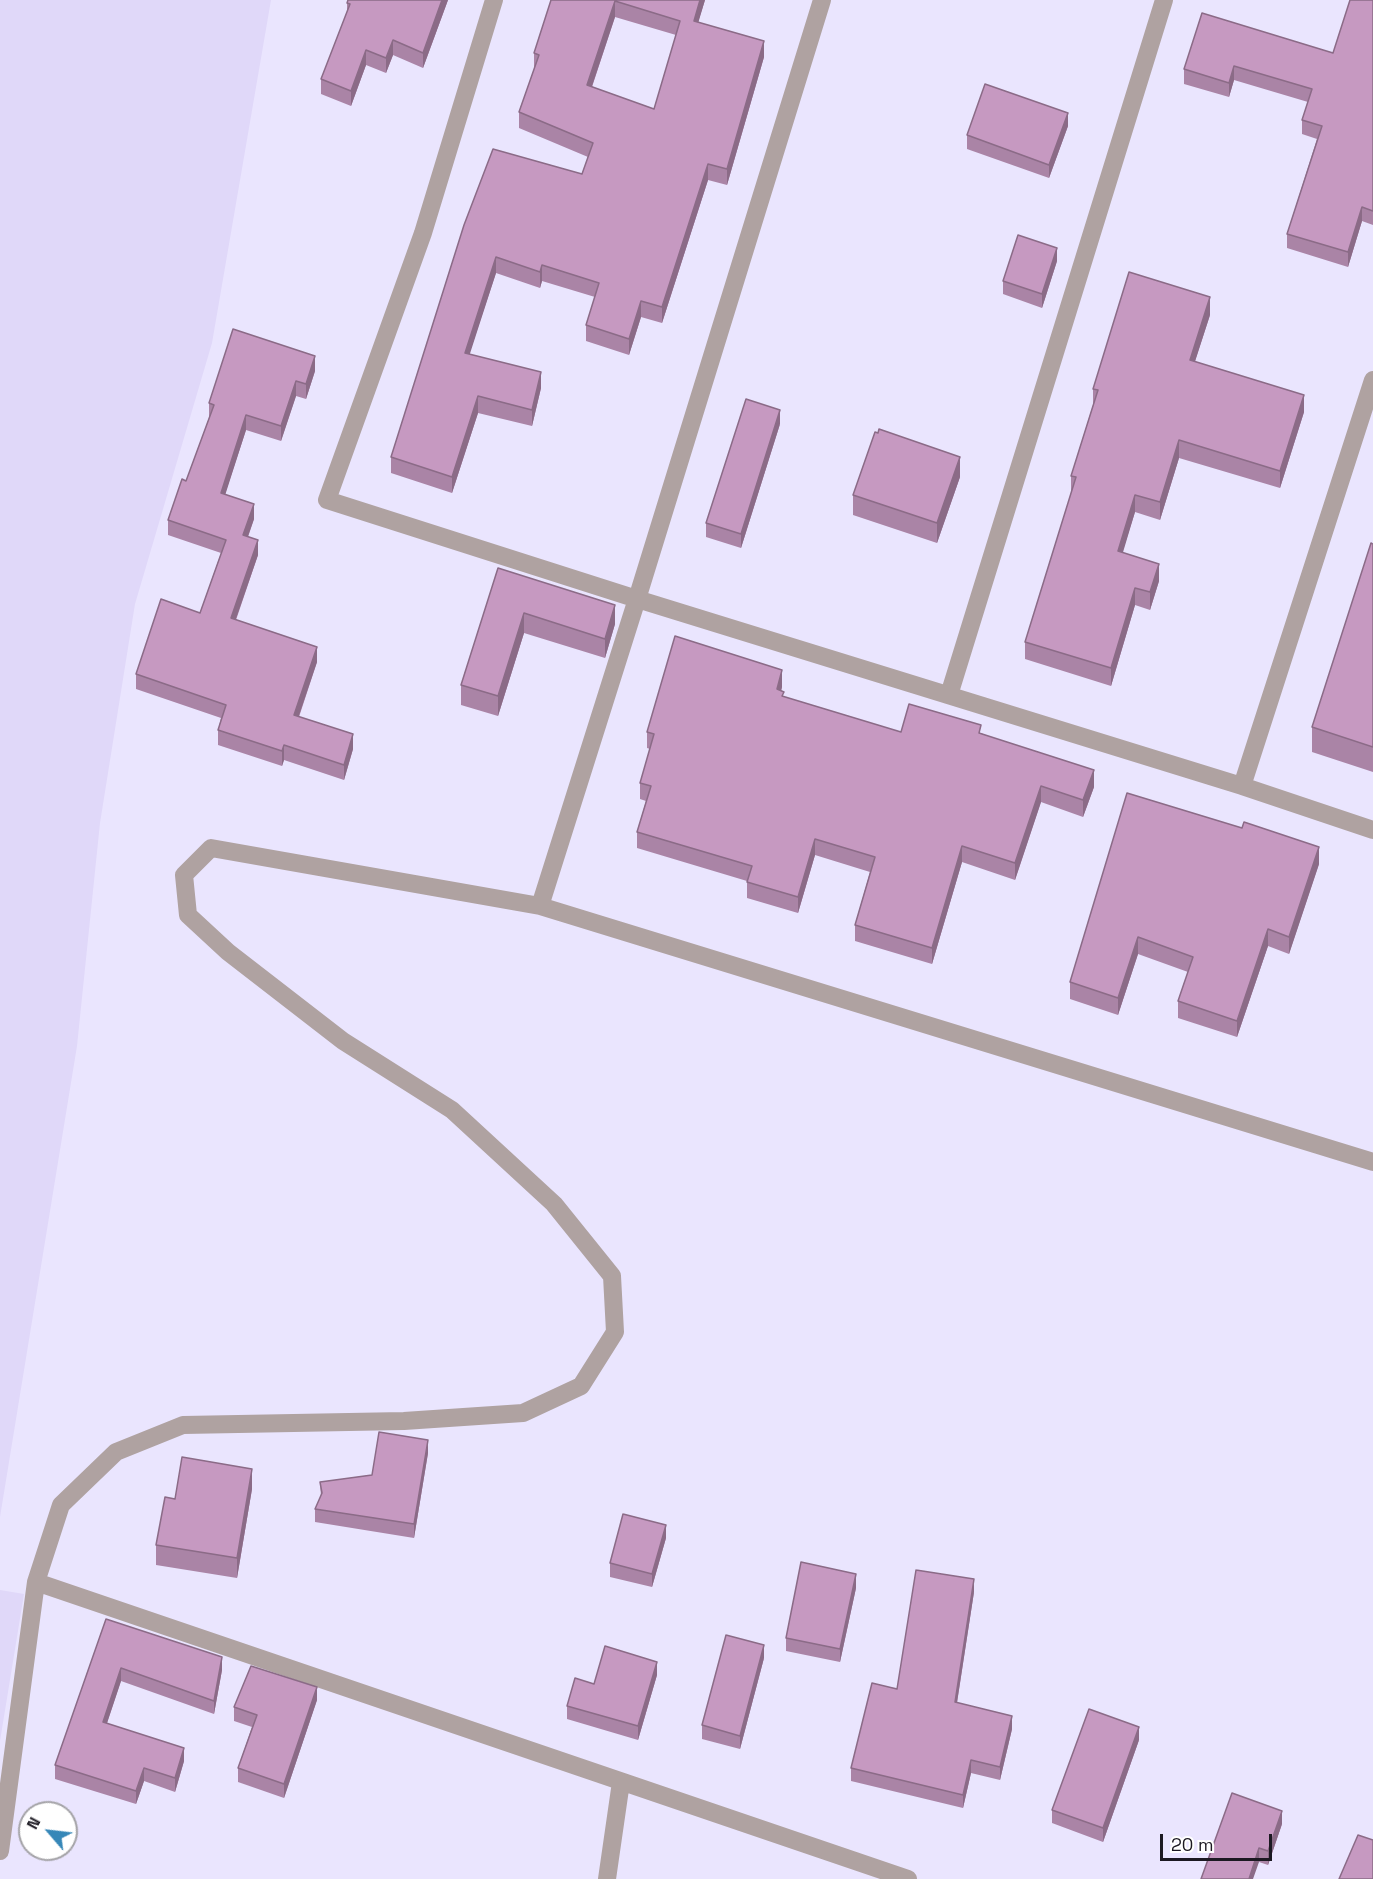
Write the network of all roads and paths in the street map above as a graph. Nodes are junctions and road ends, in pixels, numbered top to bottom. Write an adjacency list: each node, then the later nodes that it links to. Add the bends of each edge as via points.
1 (494, 0): 5 (street, via 423,233 327,500)
2 (822, 0): 5 (street)
3 (1164, 0): 6 (street)
4 (1373, 381): 7 (street)
5 (637, 599): 6 (street); 9 (street)
6 (949, 695): 7 (street)
7 (1242, 786): 8 (street)
8 (1373, 830)
9 (540, 906): 10 (street); 11 (street, via 211,848 184,875 188,915 228,952 344,1041 452,1110 554,1204 612,1276 615,1332 581,1386 523,1413 404,1421 183,1425 116,1452 61,1505)
10 (1373, 1162)
11 (36, 1582): 12 (street); 13 (street)
12 (621, 1782): 14 (street); 15 (street)
13 (0, 1851)
14 (607, 1879)
15 (908, 1879)

